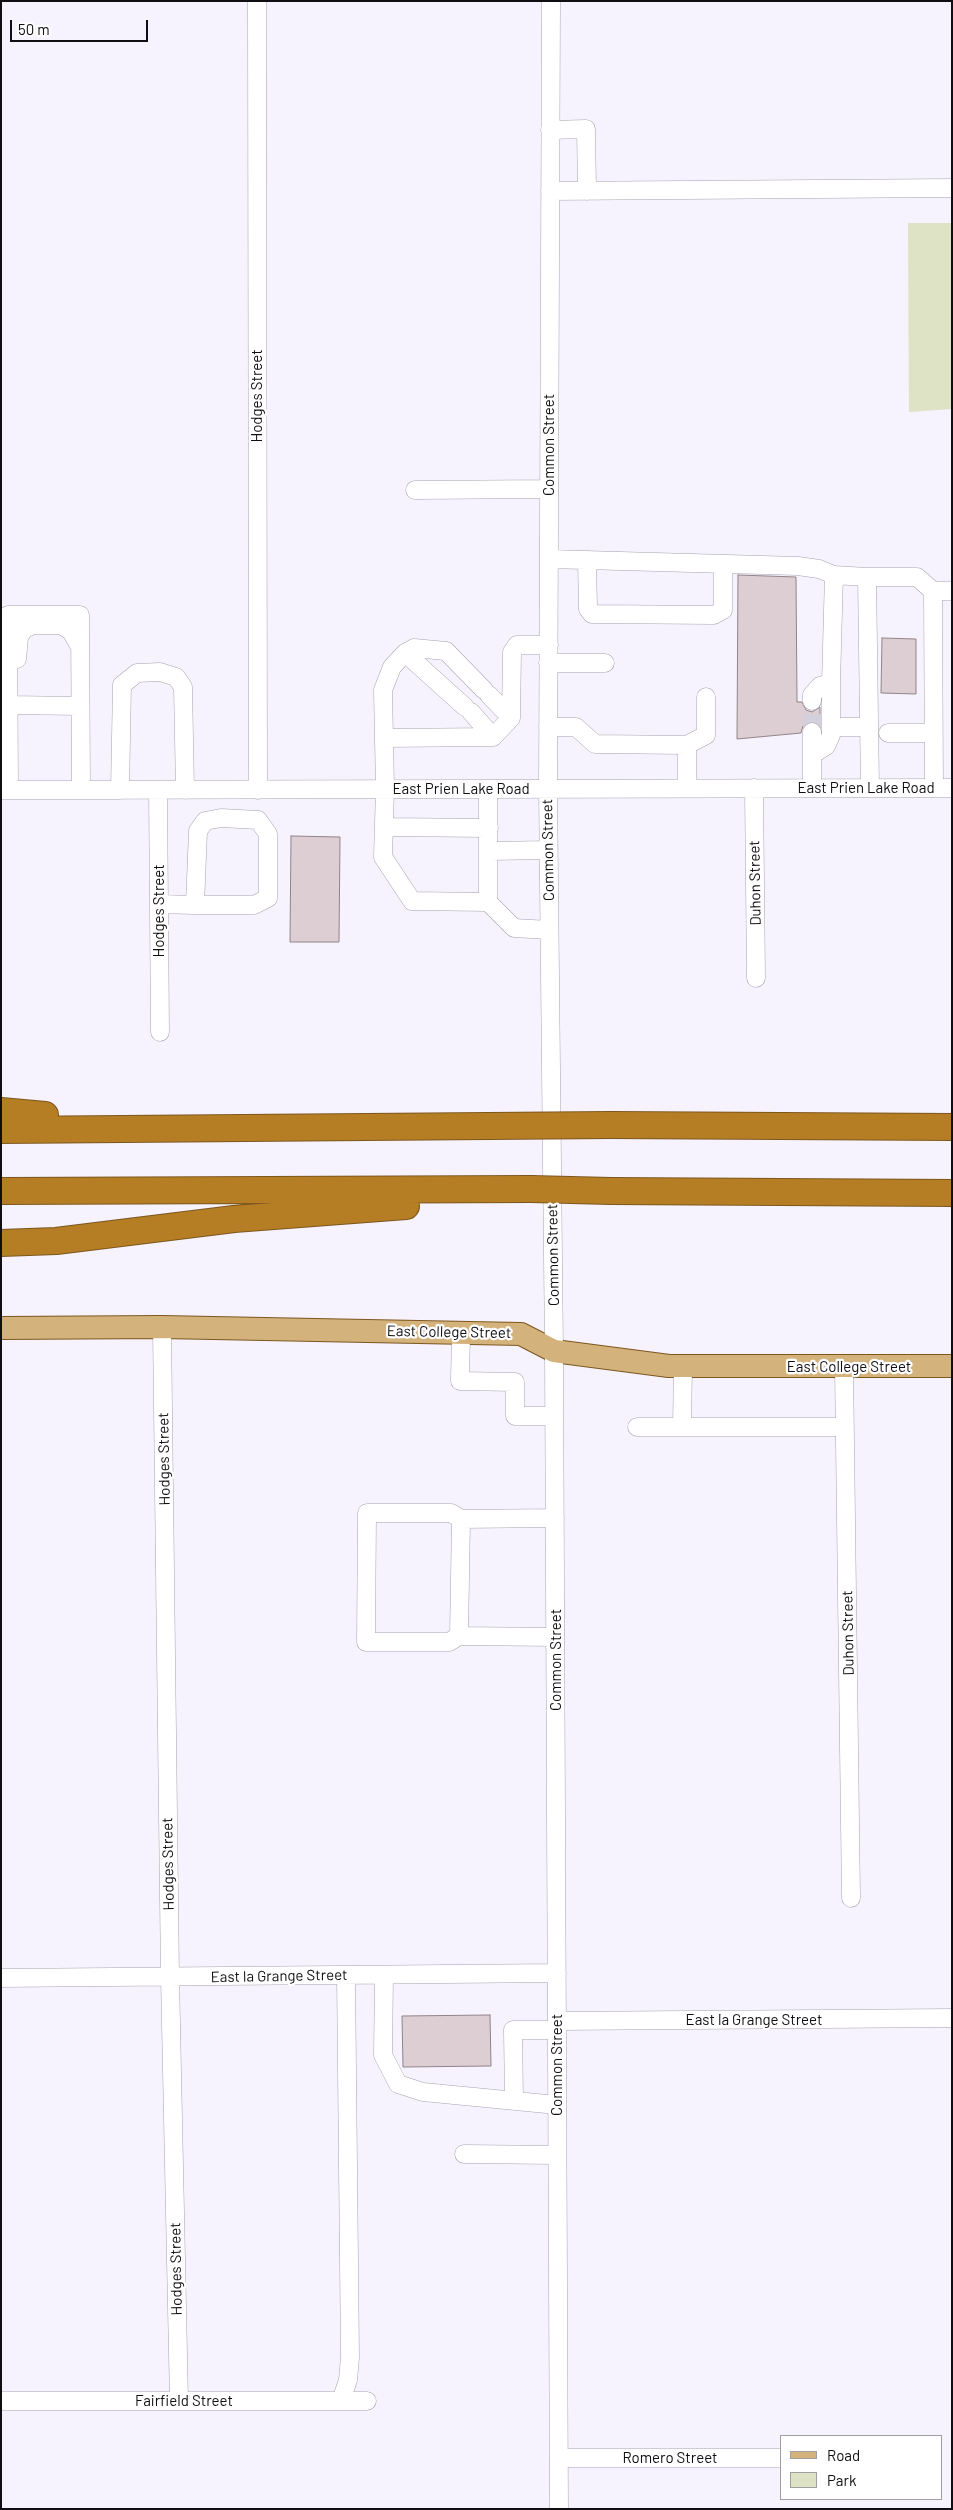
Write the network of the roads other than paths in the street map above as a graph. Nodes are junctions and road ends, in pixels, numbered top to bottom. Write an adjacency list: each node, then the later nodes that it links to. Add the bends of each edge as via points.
1 (257, 1): 52 (street, Hodges Street)
2 (551, 1): 3 (street, Common Street)
3 (550, 130): 5 (street, Common Street); 6 (street, via 586,129)
4 (952, 188): 6 (street)
5 (550, 191): 6 (street); 7 (street, Common Street)
6 (587, 191)
7 (549, 489): 8 (street); 9 (street, Common Street)
8 (415, 490)
9 (549, 559): 10 (street); 17 (street, Common Street)
10 (587, 560): 11 (street); 11 (street, via 588,609 592,614 714,616 723,610)
11 (723, 564): 12 (street, via 798,566)
12 (834, 575): 13 (street); 22 (street)
13 (867, 577): 14 (street, via 917,577); 30 (street)
14 (933, 591): 15 (street); 33 (street)
15 (952, 591)
16 (4, 634): 18 (street, via 8,615 80,614); 25 (street)
17 (549, 645): 20 (street, Common Street); 27 (street, via 517,645 512,652)
18 (80, 647): 25 (street, via 71,631 61,625 33,624 24,628 19,637 17,678); 26 (street)
19 (405, 653): 27 (street, via 414,648 446,651); 34 (street); 35 (street, via 392,667 383,690)
20 (548, 663): 21 (street); 28 (street, Common Street)
21 (605, 663)
22 (831, 683): 24 (street, via 820,686 812,695); 29 (street)
23 (706, 697): 36 (street, via 706,735)
24 (812, 701)
25 (8, 704): 26 (street); 47 (street)
26 (80, 706): 48 (street)
27 (511, 718): 34 (street)
28 (548, 727): 36 (street, via 576,727 595,744); 39 (street, Common Street)
29 (831, 727): 30 (street); 37 (street, via 826,746)
30 (869, 727): 43 (street)
31 (812, 732): 37 (street)
32 (888, 733): 33 (street)
33 (934, 733): 44 (street)
34 (494, 737): 35 (street)
35 (384, 738): 46 (street)
36 (687, 745): 40 (street)
37 (812, 754): 42 (street)
38 (488, 788): 39 (street, East Prien Lake Road); 46 (street, East Prien Lake Road); 56 (street)
39 (548, 788): 40 (street, East Prien Lake Road); 57 (street, Common Street)
40 (687, 788): 41 (street, East Prien Lake Road)
41 (754, 788): 42 (street, East Prien Lake Road); 63 (street, Duhon Street)
42 (812, 788): 43 (street, East Prien Lake Road)
43 (870, 788): 44 (street, East Prien Lake Road)
44 (934, 788): 45 (street, East Prien Lake Road)
45 (952, 788)
46 (385, 789): 52 (street, East Prien Lake Road); 55 (street)
47 (5, 790): 48 (street, East Prien Lake Road)
48 (81, 790): 49 (street, East Prien Lake Road)
49 (120, 790): 50 (street, East Prien Lake Road); 51 (street, via 122,685 137,673 160,672 176,677 184,687)
50 (158, 790): 51 (street, East Prien Lake Road); 60 (street, Hodges Street)
51 (185, 790): 53 (street, East Prien Lake Road)
52 (258, 790): 53 (street, East Prien Lake Road)
53 (220, 791): 54 (street)
54 (221, 818): 61 (street, via 205,821 198,831); 61 (street, via 258,820 268,834 268,898 254,906)
55 (384, 827): 56 (street); 59 (street, via 383,858 412,901)
56 (489, 828): 58 (street)
57 (548, 850): 58 (street); 62 (street, Common Street)
58 (489, 851): 59 (street)
59 (488, 902): 62 (street, via 514,928)
60 (159, 904): 61 (street); 64 (street, Hodges Street)
61 (195, 905)
62 (549, 930): 76 (street, Common Street)
63 (756, 978)
64 (160, 1032)
65 (1, 1111): 67 (highway)
66 (952, 1127): 67 (highway, bridge, via 611,1125)
67 (202, 1129): 68 (highway)
68 (1, 1130)
69 (482, 1190): 70 (highway); 71 (highway, bridge); 72 (highway, via 420,1205 234,1219 56,1241)
70 (1, 1192)
71 (952, 1193)
72 (1, 1243)
73 (162, 1327): 74 (main road, East College Street); 75 (main road, East College Street); 92 (street, Hodges Street)
74 (1, 1328)
75 (461, 1333): 76 (main road, East College Street, via 521,1334); 80 (street, via 460,1381 515,1382 514,1416)
76 (554, 1351): 77 (main road, East College Street); 80 (street, Common Street)
77 (683, 1366): 79 (main road, East College Street); 82 (street)
78 (952, 1366): 79 (main road, East College Street)
79 (844, 1367): 83 (street, Duhon Street)
80 (554, 1416): 84 (street, Common Street)
81 (638, 1427): 82 (street)
82 (682, 1427): 83 (street)
83 (845, 1427): 88 (street, Duhon Street)
84 (555, 1518): 85 (street); 87 (street, Common Street)
85 (461, 1519): 86 (street); 86 (street, via 451,1513 367,1514 366,1642 449,1642)
86 (459, 1636): 87 (street)
87 (556, 1637): 89 (street, Common Street)
88 (851, 1898)
89 (557, 1973): 90 (street, East la Grange Street); 95 (street, Common Street)
90 (384, 1974): 91 (street, East la Grange Street); 96 (street, via 384,2055 398,2084 423,2092)
91 (346, 1975): 92 (street, East la Grange Street); 102 (street, via 350,2357)
92 (170, 1977): 93 (street, East la Grange Street); 101 (street, Hodges Street)
93 (1, 1978)
94 (952, 2018): 95 (street, East la Grange Street)
95 (557, 2025): 96 (street, East la Grange Street, via 513,2030); 97 (street, Common Street)
96 (514, 2100): 97 (street)
97 (557, 2105): 99 (street, Common Street)
98 (464, 2154): 99 (street)
99 (557, 2155): 104 (street, Common Street)
100 (1, 2401): 101 (street, Fairfield Street)
101 (179, 2401): 102 (street, Fairfield Street)
102 (342, 2401): 103 (street, Fairfield Street)
103 (366, 2401)
104 (559, 2458): 105 (street, Romero Street); 106 (street, Common Street)
105 (780, 2458)
106 (559, 2509)

